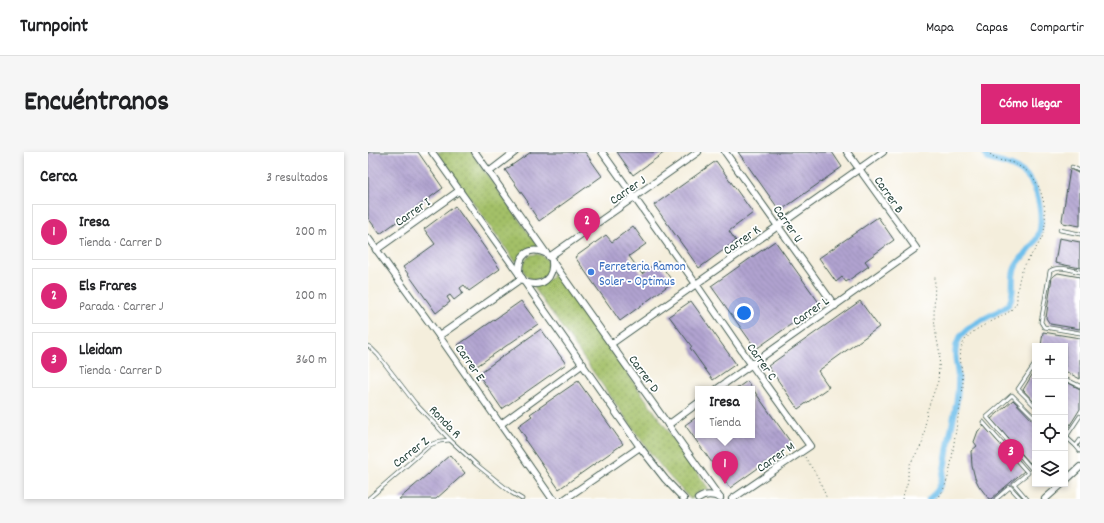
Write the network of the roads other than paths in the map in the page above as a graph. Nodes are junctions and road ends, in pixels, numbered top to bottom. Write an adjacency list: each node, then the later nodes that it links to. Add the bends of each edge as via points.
1 (432, 152): 13 (street)
2 (475, 152): 12 (street, Carrer D)
3 (515, 152): 12 (street)
4 (602, 152): 14 (street, Carrer C)
5 (698, 152): 14 (street, Carrer J)
6 (725, 152): 15 (street, Carrer U)
7 (847, 152): 10 (street, Carrer B)
8 (883, 152): 10 (street, Carrer K)
9 (1072, 167): 11 (lane)
10 (859, 169): 15 (street, Carrer K); 19 (street, Carrer B)
11 (1080, 171)
12 (488, 172): 21 (street, Carrer D)
13 (460, 190): 20 (street, Carrer I); 23 (street)
14 (634, 198): 21 (street, Carrer J); 24 (street, Carrer C)
15 (778, 226): 24 (street, Carrer K); 25 (street, Carrer U)
16 (1060, 230): 17 (lane)
17 (1080, 234)
18 (368, 238): 20 (street, Carrer E)
19 (916, 248): 25 (street, Carrer L)
20 (376, 250): 27 (street, Carrer E)
21 (549, 257): 23 (street, via 552,272 545,281 535,284); 23 (street, via 536,250 526,254 520,262); 28 (street, Carrer D)
22 (1080, 272): 26 (lane, via 1058,268 1050,270 1041,322 1044,327)
23 (522, 278): 27 (street); 30 (street)
24 (696, 284): 28 (street, Carrer K); 31 (street, Carrer C)
25 (835, 306): 31 (street, Carrer L)
26 (1080, 333)
27 (439, 336): 41 (street, Carrer E)
28 (611, 344): 42 (street, Carrer D)
29 (368, 346): 45 (lane, Ronda R, via 415,403)
30 (583, 364): 41 (street); 49 (street)
31 (751, 364): 34 (street, Carrer L); 47 (street, Carrer C)
32 (1032, 368): 36 (lane, via 1018,389)
33 (1068, 380): 35 (lane)
34 (721, 386)
35 (1080, 386)
36 (1032, 403)
37 (695, 405): 42 (street)
38 (1032, 415): 52 (lane, via 1012,395 987,417)
39 (1080, 416): 43 (lane)
40 (983, 422): 65 (lane, via 1028,472 1014,484)
41 (500, 424): 57 (street, Carrer E)
42 (668, 425): 61 (street, Carrer D)
43 (1068, 433)
44 (1068, 438): 48 (lane)
45 (450, 440): 55 (lane, Carrer Z, via 430,445); 56 (lane, Ronda R, via 477,465)
46 (1080, 440): 48 (lane)
47 (810, 446): 62 (street, Carrer M)
48 (1076, 446): 50 (lane)
49 (640, 447): 58 (street); 59 (street)
50 (1080, 451)
51 (1080, 467): 53 (street)
52 (1032, 468)
53 (1068, 478)
54 (1059, 487): 66 (street)
55 (368, 499)
56 (522, 499)
57 (554, 499)
58 (565, 499)
59 (684, 499)
60 (698, 499): 61 (street, via 710,494)
61 (721, 499)
62 (732, 499)
63 (996, 499): 64 (lane, via 1010,486)
64 (1021, 499)
65 (1027, 499)
66 (1045, 499)

